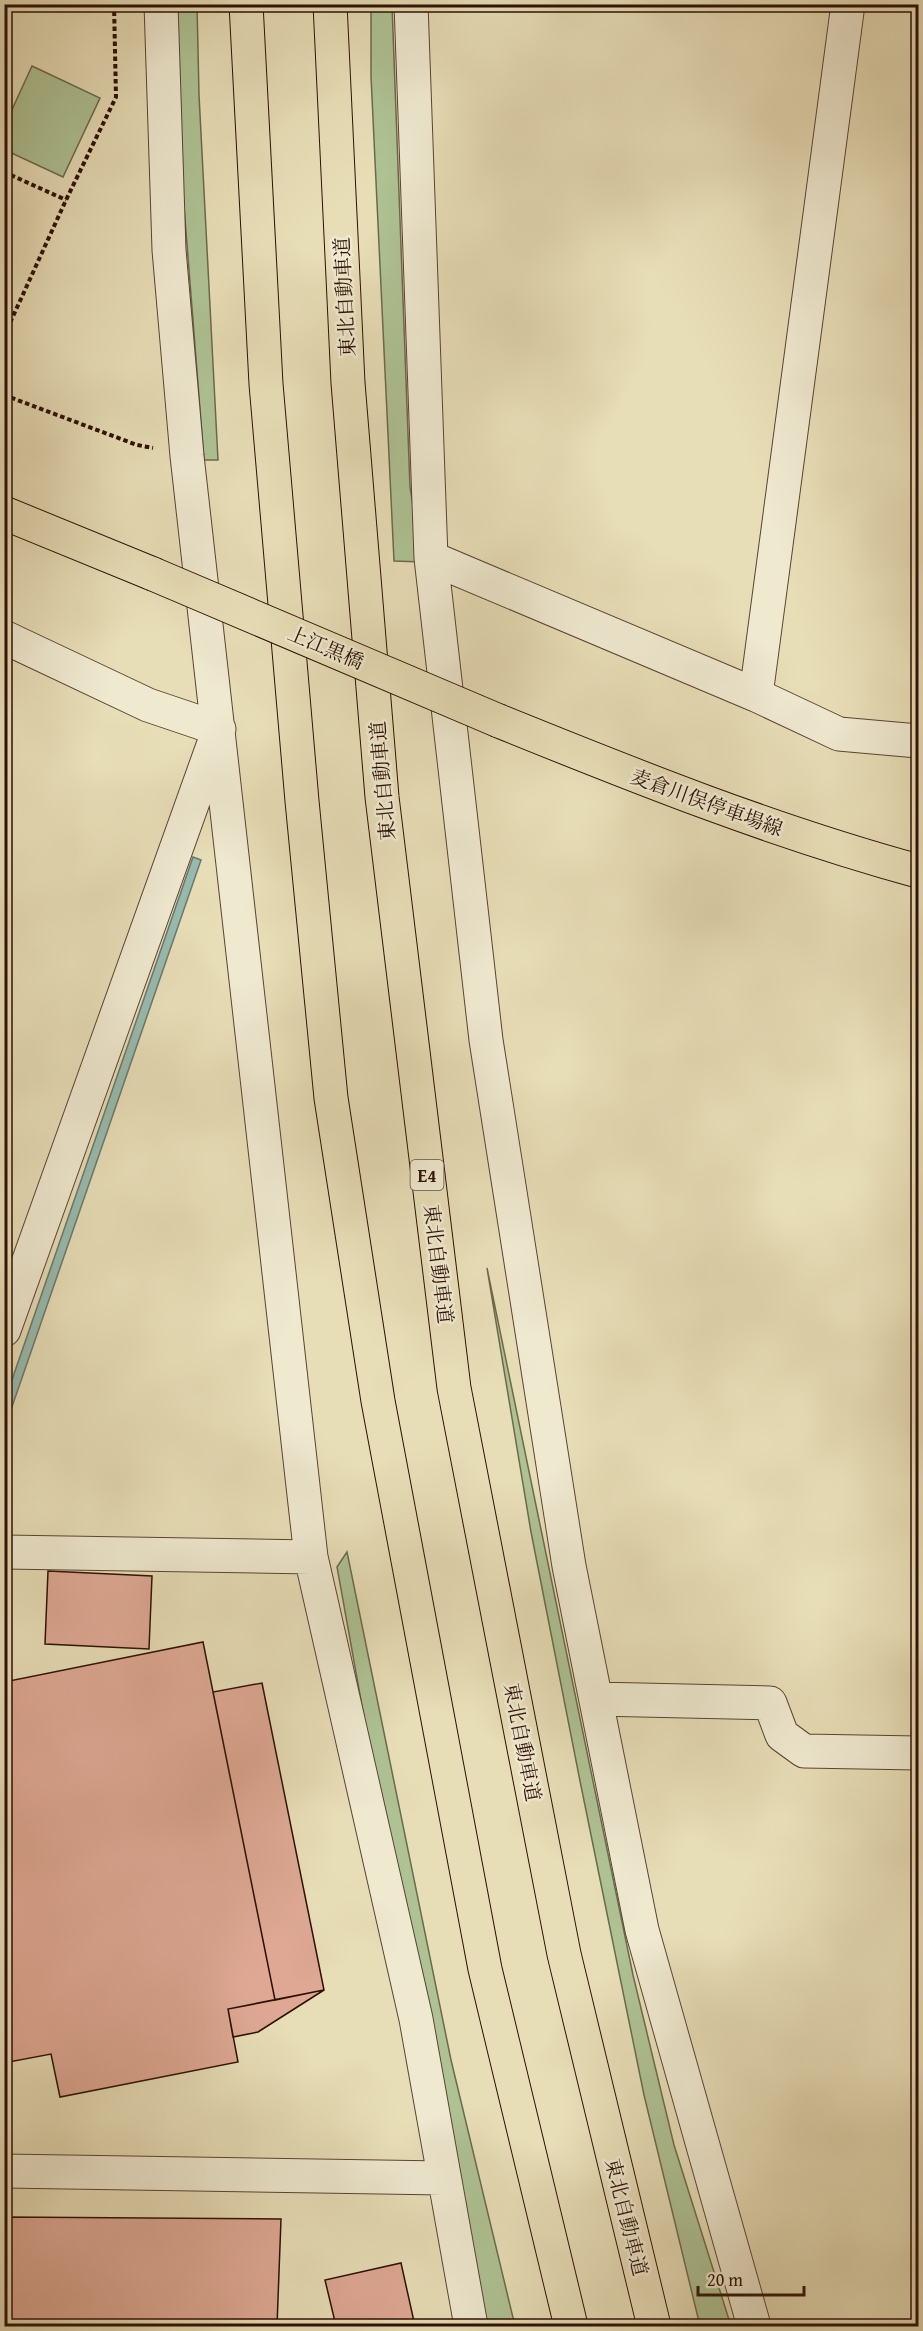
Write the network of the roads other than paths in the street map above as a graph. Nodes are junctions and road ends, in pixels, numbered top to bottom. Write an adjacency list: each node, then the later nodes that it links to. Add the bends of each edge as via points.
1 (161, 4): 11 (street, via 169,250 187,456)
2 (246, 4): 25 (main road, via 266,384 331,1098 378,1401 485,1969)
3 (330, 4): 26 (main road, 東北自動車道 / E4, via 348,384 381,785 454,1388 564,1954)
4 (411, 4): 7 (street)
5 (848, 4): 9 (street)
6 (4, 513): 10 (main road, 上江黒橋, bridge)
7 (431, 558): 9 (street); 20 (street, via 486,1040 569,1566)
8 (4, 637): 11 (street, via 148,705)
9 (756, 695): 12 (street)
10 (499, 720): 15 (main road, 麦倉川俣停車場線, via 742,816)
11 (219, 729): 16 (street); 19 (street)
12 (839, 734): 13 (street); 14 (street)
13 (918, 741)
14 (918, 764)
15 (918, 871)
16 (11, 1293): 17 (street)
17 (4, 1330)
18 (4, 1552): 19 (street)
19 (311, 1557): 23 (street, via 416,2019)
20 (596, 1699): 21 (street, via 770,1703 782,1735 804,1751); 27 (street, via 642,1930)
21 (918, 1754)
22 (4, 2171): 23 (street)
23 (443, 2178): 24 (street)
24 (471, 2326)
25 (571, 2326)
26 (654, 2326)
27 (754, 2326)

